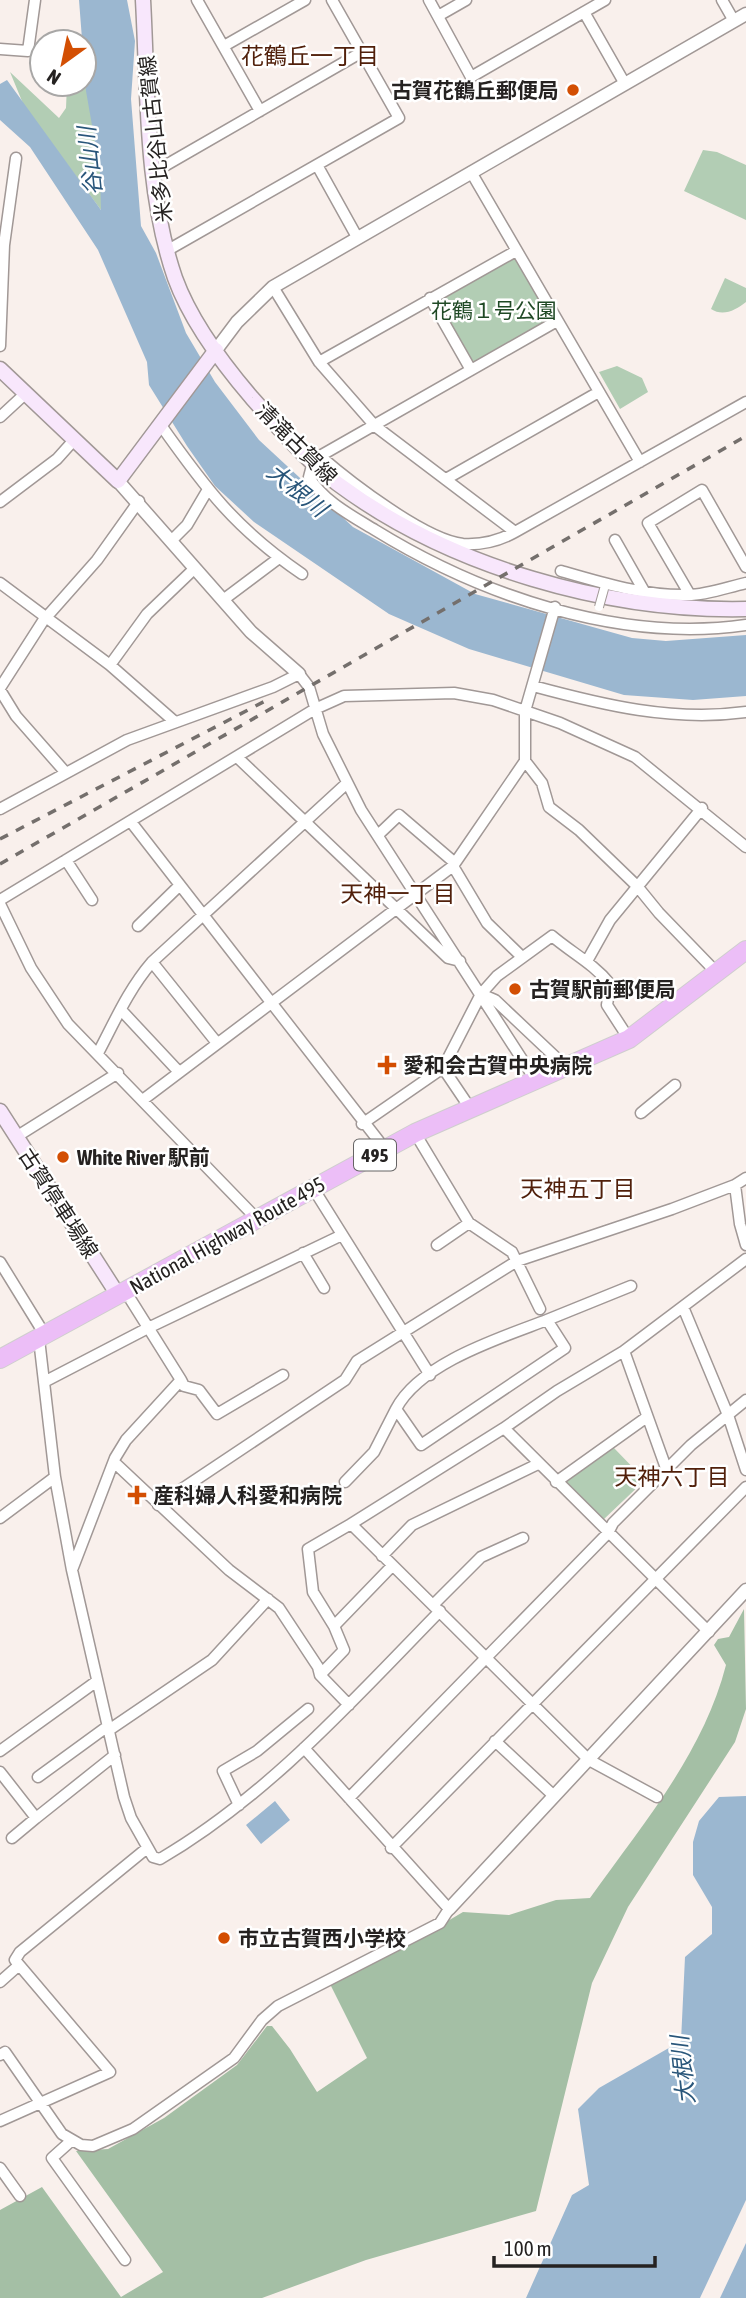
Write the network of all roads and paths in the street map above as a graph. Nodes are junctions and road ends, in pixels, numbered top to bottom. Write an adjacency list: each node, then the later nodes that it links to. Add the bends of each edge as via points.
1 (35, 0): 15 (street, via 27,51)
2 (143, 0): 21 (main road, 米多比谷山古賀線)
3 (197, 0): 14 (street)
4 (305, 0): 14 (street)
5 (332, 0): 16 (street)
6 (429, 0): 12 (street)
7 (466, 0): 12 (street)
8 (605, 0): 10 (street)
9 (722, 0): 13 (street)
10 (584, 12): 12 (street, via 471,77); 17 (street)
11 (746, 14): 13 (street)
12 (438, 16)
13 (734, 21): 17 (street)
14 (224, 46): 18 (street)
15 (0, 49)
16 (362, 52): 18 (street); 20 (street, via 399,118)
17 (625, 84): 22 (street)
18 (260, 111): 21 (street)
19 (16, 158): 24 (street)
20 (317, 165): 23 (street); 25 (street)
21 (155, 172): 25 (main road, 米多比谷山古賀線)
22 (471, 172): 23 (street); 26 (street)
23 (357, 237): 27 (street)
24 (2, 244): 30 (street)
25 (168, 250): 31 (main road, 米多比谷山古賀線, via 187,305)
26 (516, 251): 28 (street); 29 (street)
27 (273, 287): 31 (street, via 237,322); 32 (street)
28 (430, 298): 32 (street); 34 (street)
29 (557, 321): 34 (street); 36 (street)
30 (0, 346)
31 (212, 356): 39 (main road); 42 (main road, 清滝古賀線)
32 (319, 362): 40 (street)
33 (0, 369): 35 (main road)
34 (471, 370): 40 (street)
35 (26, 393): 38 (street); 41 (main road)
36 (597, 393): 43 (street); 44 (street)
37 (746, 402): 43 (street)
38 (0, 418)
39 (160, 424): 45 (main road); 46 (street)
40 (375, 426): 42 (street); 44 (street)
41 (74, 440): 45 (main road); 48 (street, via 57,460)
42 (316, 459): 49 (street, via 400,516 456,542 484,543); 64 (main road, 清滝古賀線, via 336,483 410,530 502,567 601,597 645,605); 65 (street, via 308,471 315,487 360,521 405,549 502,594)
43 (640, 462): 49 (street)
44 (446, 479): 49 (street)
45 (118, 481): 47 (street)
46 (207, 491): 50 (street, via 187,526); 52 (street)
47 (139, 501): 50 (street); 66 (street)
48 (0, 502)
49 (515, 532)
50 (172, 540): 54 (street)
51 (615, 540): 60 (street)
52 (279, 558): 56 (street); 62 (street)
53 (746, 567): 61 (street, via 702,490 648,523)
54 (195, 568): 62 (street); 68 (street, via 147,614)
55 (561, 571): 60 (street)
56 (302, 574)
57 (0, 583): 66 (street)
58 (746, 583): 61 (street)
59 (604, 589): 63 (street, bridge)
60 (645, 591): 61 (street)
61 (690, 596)
62 (223, 600): 69 (street)
63 (600, 607)
64 (746, 609)
65 (554, 611): 67 (street, via 651,628); 70 (street)
66 (49, 617): 68 (street); 71 (street)
67 (746, 625)
68 (110, 665): 75 (street)
69 (299, 674): 72 (street, via 309,687); 75 (street)
70 (533, 686): 73 (street); 74 (street, via 654,714)
71 (0, 689): 78 (street, via 16,716)
72 (315, 709): 73 (street, via 344,696 445,693 471,695); 76 (street); 79 (street)
73 (525, 711): 77 (street); 80 (street, via 635,757)
74 (746, 712)
75 (175, 722): 78 (street, via 127,740)
76 (237, 757): 82 (street); 83 (street)
77 (525, 761): 87 (street); 89 (street, via 542,783 549,807)
78 (66, 773): 81 (street)
79 (346, 784): 82 (street); 84 (street)
80 (702, 808): 85 (street); 89 (street)
81 (0, 809)
82 (303, 821): 93 (street); 94 (street)
83 (131, 822): 86 (street); 88 (street)
84 (378, 835): 87 (street, via 399,815); 90 (street)
85 (746, 847)
86 (66, 860): 91 (street); 92 (street)
87 (454, 865): 90 (street); 97 (street, via 487,923)
88 (180, 886): 94 (street); 95 (street)
89 (638, 886): 99 (street, via 610,920); 101 (street)
90 (417, 895): 93 (street); 98 (street)
91 (92, 900)
92 (0, 902): 107 (street, via 30,968 60,1013)
93 (398, 909): 98 (street, via 448,958); 103 (street)
94 (203, 917): 100 (street); 103 (street)
95 (138, 926)
96 (746, 950): 101 (highway, National Highway Route 495 / 495)
97 (522, 957): 99 (street, via 552,936); 102 (street)
98 (460, 961): 102 (street)
99 (587, 961): 105 (street, via 610,984 607,1005)
100 (152, 962): 104 (street, via 125,996); 106 (street)
101 (717, 973): 105 (highway, National Highway Route 495 / 495)
102 (481, 994): 108 (street); 109 (street, via 495,1000); 112 (street)
103 (271, 1004): 106 (street); 118 (street)
104 (122, 1011): 107 (street); 110 (street)
105 (629, 1039): 109 (highway, National Highway Route 495 / 495)
106 (217, 1043): 110 (street)
107 (98, 1053): 111 (street)
108 (443, 1068): 115 (street); 118 (street)
109 (566, 1068): 112 (highway, National Highway Route 495 / 495)
110 (180, 1072): 114 (street)
111 (118, 1073): 114 (street); 120 (street)
112 (536, 1081): 115 (highway, National Highway Route 495 / 495)
113 (675, 1084): 117 (street)
114 (144, 1099): 125 (street)
115 (470, 1108): 119 (highway, National Highway Route 495 / 495)
116 (0, 1111): 120 (main road, 古賀停車場線)
117 (641, 1113)
118 (362, 1124): 121 (street)
119 (415, 1133): 121 (highway, National Highway Route 495 / 495); 126 (street)
120 (16, 1137): 136 (main road, 古賀停車場線)
121 (385, 1149): 124 (highway, National Highway Route 495 / 495)
122 (746, 1178): 123 (street)
123 (735, 1185): 129 (street); 132 (street)
124 (313, 1188): 125 (highway, National Highway Route 495 / 495); 127 (street)
125 (257, 1219): 136 (highway, National Highway Route 495 / 495)
126 (469, 1223): 128 (street); 132 (street, via 498,1241)
127 (342, 1235): 130 (street); 141 (street)
128 (437, 1245)
129 (746, 1245)
130 (303, 1253): 135 (street); 140 (street)
131 (746, 1259): 137 (street)
132 (517, 1261): 138 (street); 141 (street)
133 (0, 1262): 142 (street)
134 (631, 1286): 139 (street)
135 (324, 1288)
136 (118, 1295): 140 (street, via 130,1297); 142 (highway, National Highway Route 495 / 495)
137 (683, 1307): 143 (street); 151 (street)
138 (540, 1309)
139 (547, 1320): 146 (street, via 480,1346); 150 (street, via 565,1348 421,1445)
140 (148, 1328): 147 (street); 148 (street)
141 (404, 1334): 146 (street); 162 (street, via 357,1360 345,1380)
142 (42, 1337): 144 (highway, National Highway Route 495 / 495); 148 (street)
143 (624, 1351): 152 (street); 153 (street)
144 (0, 1359)
145 (284, 1375): 147 (street, via 218,1414 199,1390 184,1386)
146 (430, 1375): 150 (street, via 405,1391)
147 (181, 1380): 154 (street, via 126,1440)
148 (44, 1382): 158 (street)
149 (746, 1400): 151 (street)
150 (396, 1409): 159 (street, via 374,1452)
151 (728, 1415): 156 (street); 157 (street)
152 (647, 1417): 156 (street); 160 (street)
153 (504, 1428): 155 (street); 164 (street)
154 (115, 1463): 162 (street); 169 (street)
155 (538, 1464): 160 (street); 167 (street, via 412,1525)
156 (666, 1468): 165 (street)
157 (746, 1470)
158 (55, 1477): 163 (street); 169 (street)
159 (345, 1482)
160 (556, 1482): 165 (street)
161 (746, 1487): 170 (street)
162 (158, 1505): 172 (street)
163 (0, 1518)
164 (351, 1524): 167 (street); 174 (street, via 308,1549 313,1592)
165 (608, 1533): 170 (street); 176 (street)
166 (523, 1538): 173 (street, via 481,1557)
167 (382, 1556): 168 (street)
168 (392, 1566): 173 (street); 174 (street)
169 (72, 1570): 178 (street)
170 (654, 1580): 175 (street); 179 (street)
171 (746, 1590): 175 (street)
172 (268, 1599): 177 (street, via 279,1608); 182 (street, via 212,1660)
173 (437, 1608): 176 (street); 180 (street)
174 (334, 1626): 177 (street, via 344,1650)
175 (709, 1632): 187 (street)
176 (486, 1658): 179 (street); 192 (street)
177 (320, 1675): 180 (street)
178 (97, 1681): 182 (street); 185 (street)
179 (532, 1703): 183 (street); 187 (street)
180 (349, 1704): 184 (street)
181 (308, 1709): 193 (street, via 257,1751 223,1771)
182 (108, 1728): 186 (street); 189 (street)
183 (495, 1741): 190 (street); 196 (street)
184 (304, 1748): 192 (street); 193 (street)
185 (0, 1751)
186 (115, 1755): 194 (street); 197 (street, via 131,1818)
187 (589, 1760): 190 (street); 191 (street)
188 (0, 1772): 194 (street)
189 (37, 1777)
190 (554, 1796): 198 (street)
191 (657, 1797)
192 (349, 1798): 196 (street)
193 (239, 1805): 197 (street, via 160,1858)
194 (36, 1818): 195 (street)
195 (12, 1838)
196 (391, 1848): 198 (street)
197 (146, 1849): 199 (street, via 20,1952 15,1960)
198 (449, 1909): 204 (street, via 440,1923 278,2006 234,2058 133,2129 93,2146)
199 (18, 1966): 200 (street); 202 (street, via 110,2072)
200 (0, 1982)
201 (0, 2055): 202 (street, via 5,2052)
202 (39, 2104): 203 (street); 204 (street)
203 (0, 2121)
204 (71, 2141): 207 (street, via 52,2158)
205 (0, 2168): 206 (street)
206 (20, 2196)
207 (125, 2260)

